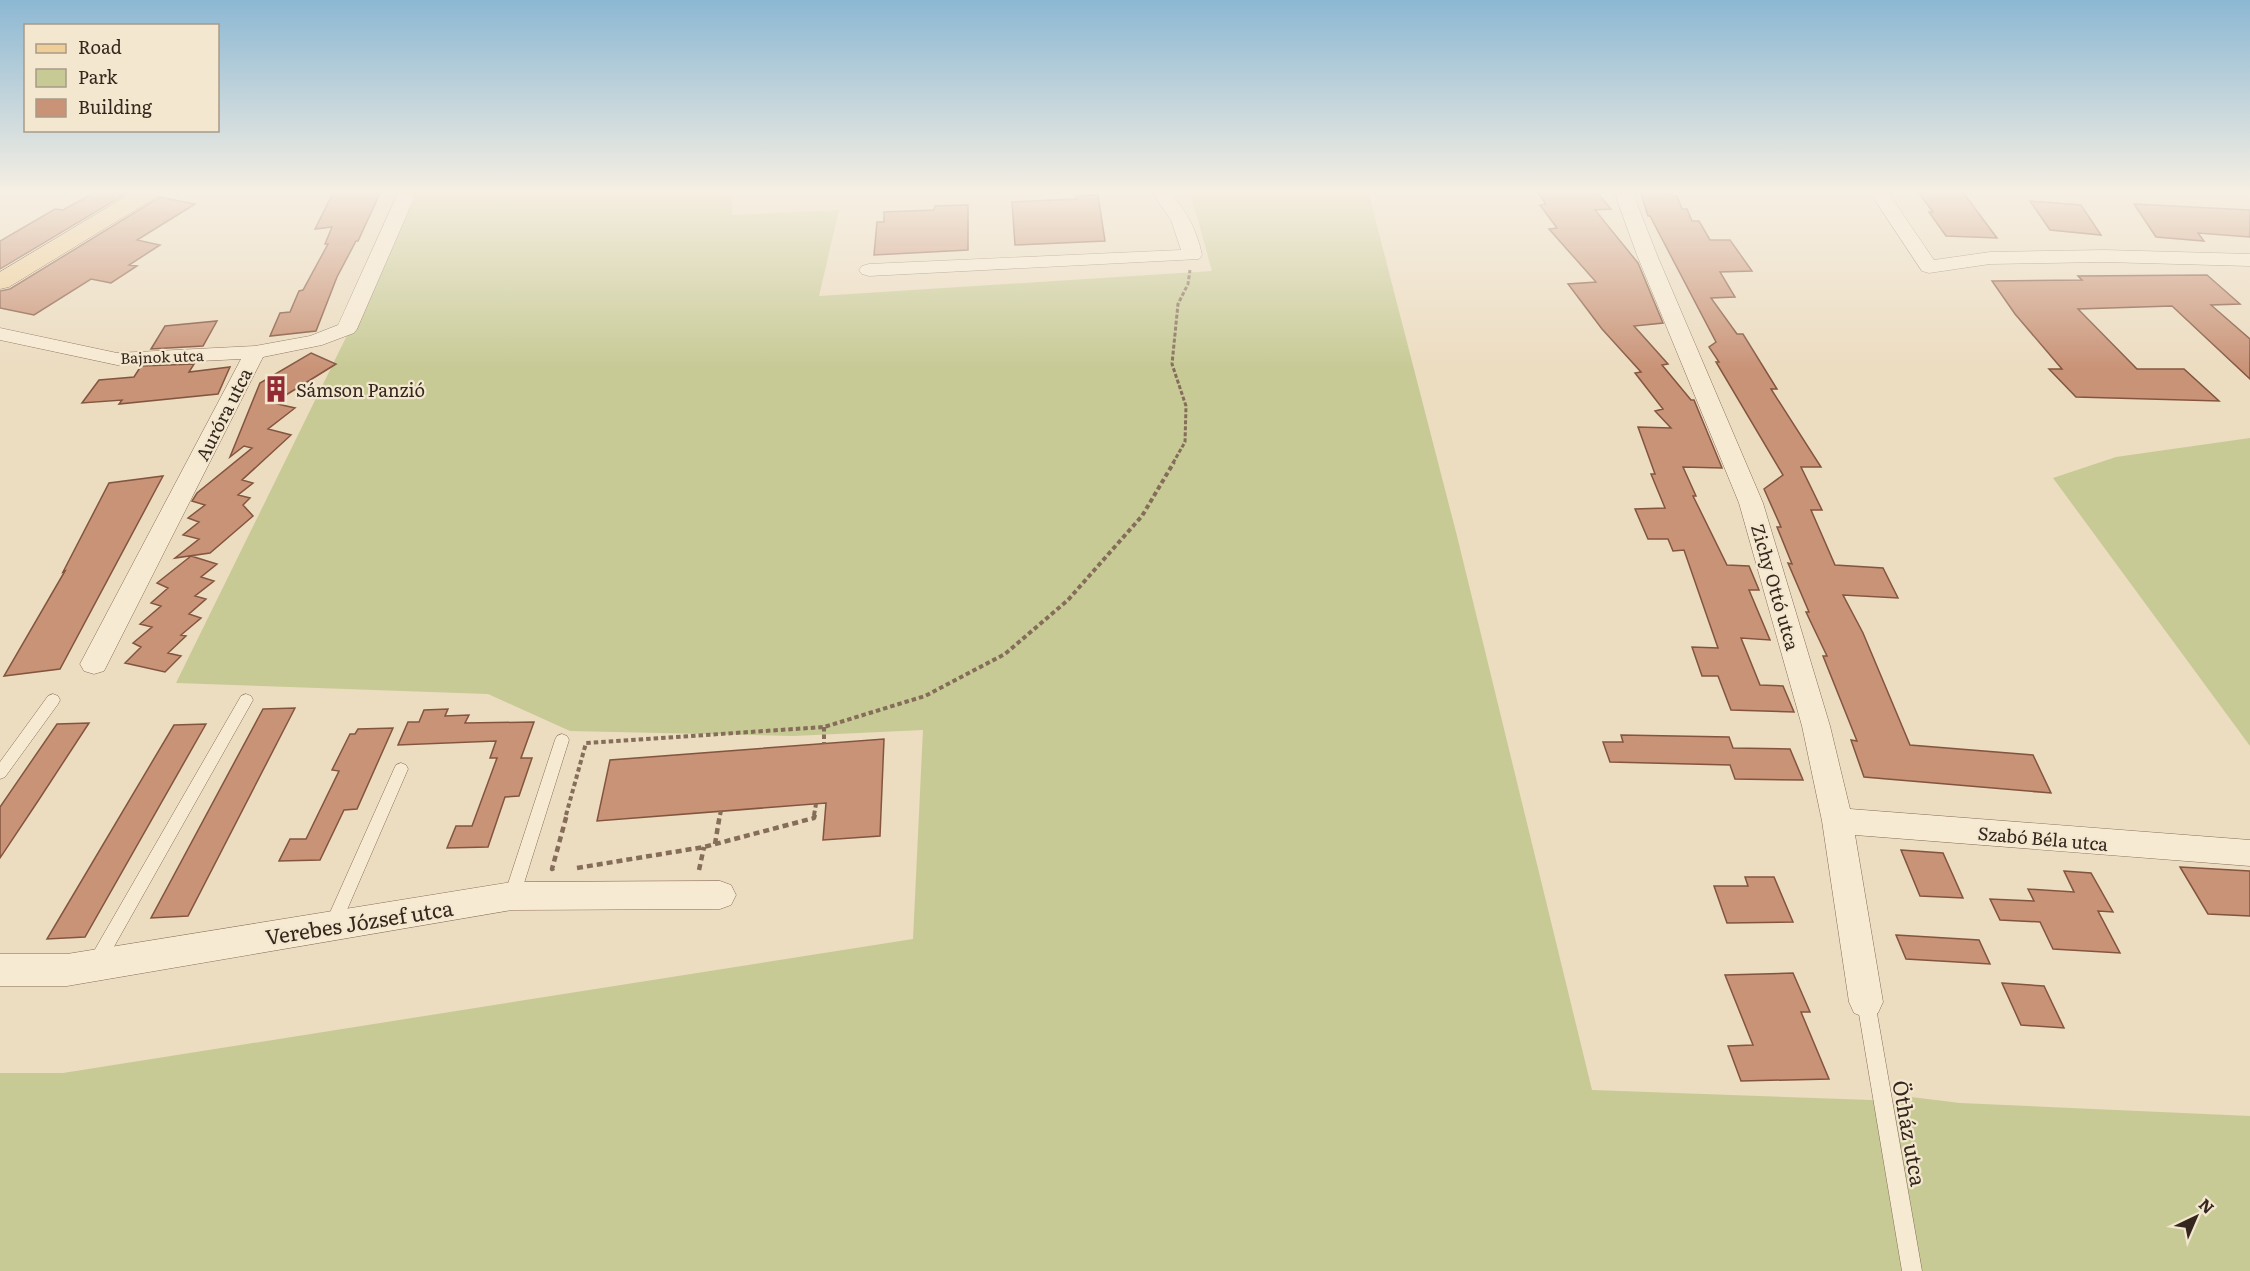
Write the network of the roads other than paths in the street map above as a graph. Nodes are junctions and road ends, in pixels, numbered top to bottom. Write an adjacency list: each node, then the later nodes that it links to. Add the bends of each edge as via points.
1 (52, 250): 8 (main road)
2 (382, 250): 10 (street, Auróra utca, via 347,330 315,341)
3 (1191, 250): 7 (street, via 1192,255)
4 (1645, 250): 17 (street, Zichy Ottó utca, via 1751,503 1816,726)
5 (1918, 250): 6 (street, via 1929,267 1990,258 2104,255)
6 (2250, 260)
7 (869, 270)
8 (0, 282)
9 (0, 334): 10 (street, Bajnok utca, via 117,359)
10 (255, 352): 11 (street, Auróra utca)
11 (94, 664)
12 (53, 700): 16 (lane)
13 (246, 700): 22 (lane)
14 (562, 740): 20 (lane)
15 (401, 769): 21 (lane)
16 (0, 773)
17 (1837, 821): 18 (street, Szabó Béla utca); 24 (street, Zichy Ottó utca)
18 (2250, 854)
19 (720, 895): 20 (street, Verebes József utca)
20 (512, 896): 21 (street, Verebes József utca)
21 (332, 926): 22 (street, Verebes József utca)
22 (95, 965): 23 (street, Verebes József utca, via 67,970)
23 (0, 970)
24 (1866, 1002): 25 (lane, Ötház utca)
25 (1911, 1271)

